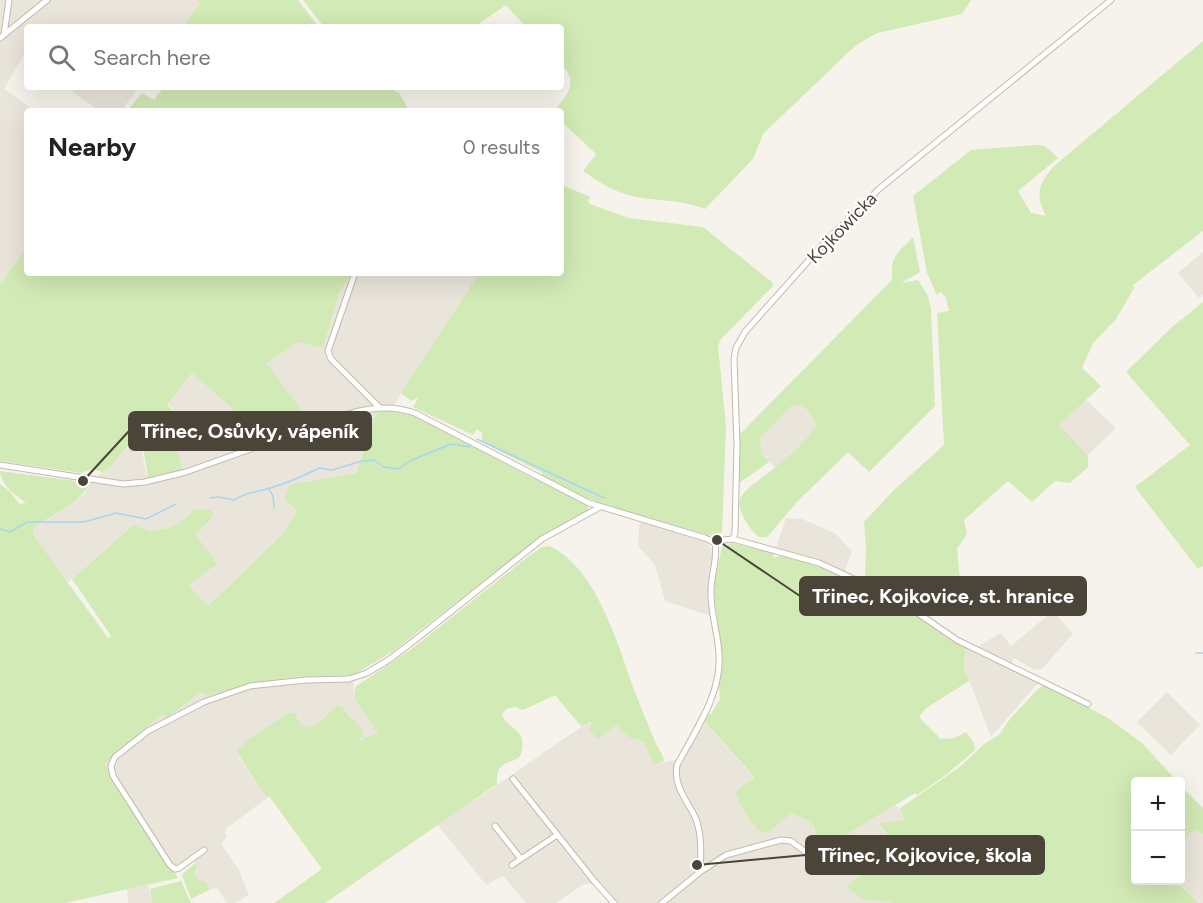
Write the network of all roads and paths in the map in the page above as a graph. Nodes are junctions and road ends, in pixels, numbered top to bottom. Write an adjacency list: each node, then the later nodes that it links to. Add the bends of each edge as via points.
1 (9, 0): 4 (street)
2 (46, 0): 4 (street)
3 (1111, 0): 9 (street, Kojkowicka, via 879,189 825,242 745,332 734,359 737,445)
4 (2, 36)
5 (354, 276): 6 (street, via 328,351 331,359)
6 (379, 407): 7 (street, via 146,482 123,484); 8 (street, via 415,413)
7 (0, 465)
8 (600, 507): 10 (street); 15 (street, via 542,539 367,673 349,679 250,686 161,723 115,757 111,766 113,776 172,867 179,868)
9 (733, 539): 10 (street); 11 (street, via 819,563 871,587 957,640)
10 (716, 543): 19 (street, via 711,596 719,654 717,686 675,773 700,835)
11 (1088, 704)
12 (513, 779): 14 (street)
13 (495, 826): 17 (street)
14 (557, 835): 17 (street); 20 (street)
15 (204, 850)
16 (830, 857): 19 (street, via 807,853 791,841 781,840 726,855)
17 (520, 859): 18 (street)
18 (512, 865)
19 (700, 872): 21 (street)
20 (614, 903)
21 (662, 903)

